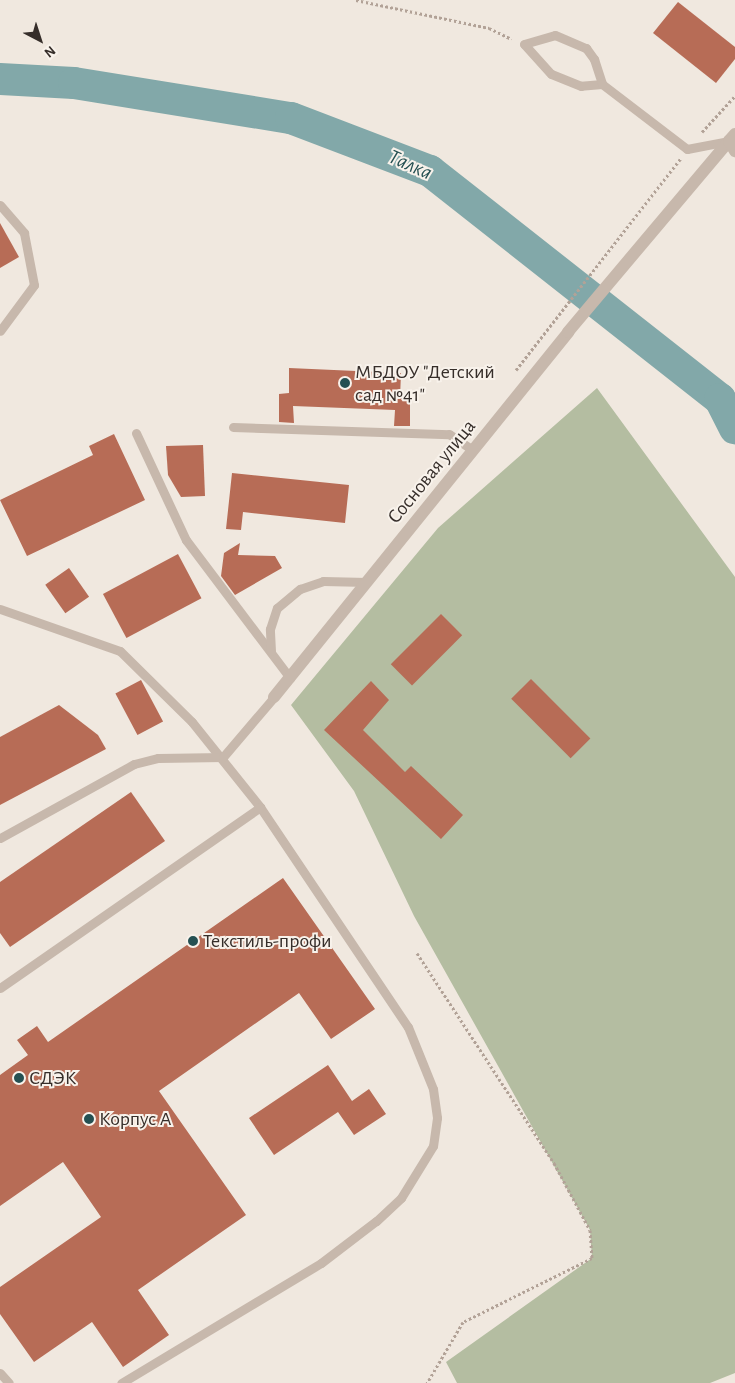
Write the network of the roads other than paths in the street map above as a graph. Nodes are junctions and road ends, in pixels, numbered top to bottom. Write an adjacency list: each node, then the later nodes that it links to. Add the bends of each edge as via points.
1 (602, 84): 1 (lane, via 594,59 586,48 555,35 524,44 551,74 581,86); 2 (lane, via 687,148)
2 (733, 142): 7 (street, Сосновая улица, via 628,260)
3 (0, 205): 4 (lane, via 24,232 34,285)
4 (0, 331)
5 (233, 427): 7 (lane, via 449,434)
6 (136, 433): 10 (lane, via 186,540)
7 (473, 450): 8 (street, Сосновая улица)
8 (367, 582): 10 (lane, via 324,581 300,589 277,608 270,629); 11 (street, Сосновая улица)
9 (0, 609): 13 (lane, via 120,651)
10 (271, 651): 11 (lane)
11 (290, 678): 12 (street, Сосновая улица)
12 (274, 697): 13 (lane)
13 (223, 757): 14 (lane); 15 (lane, via 158,758 134,764)
14 (260, 807): 16 (lane); 19 (lane, via 408,1027 433,1089 436,1118 433,1146 401,1198 321,1263)
15 (0, 838)
16 (0, 988)
17 (0, 1373): 18 (lane)
18 (9, 1383)
19 (121, 1383)

